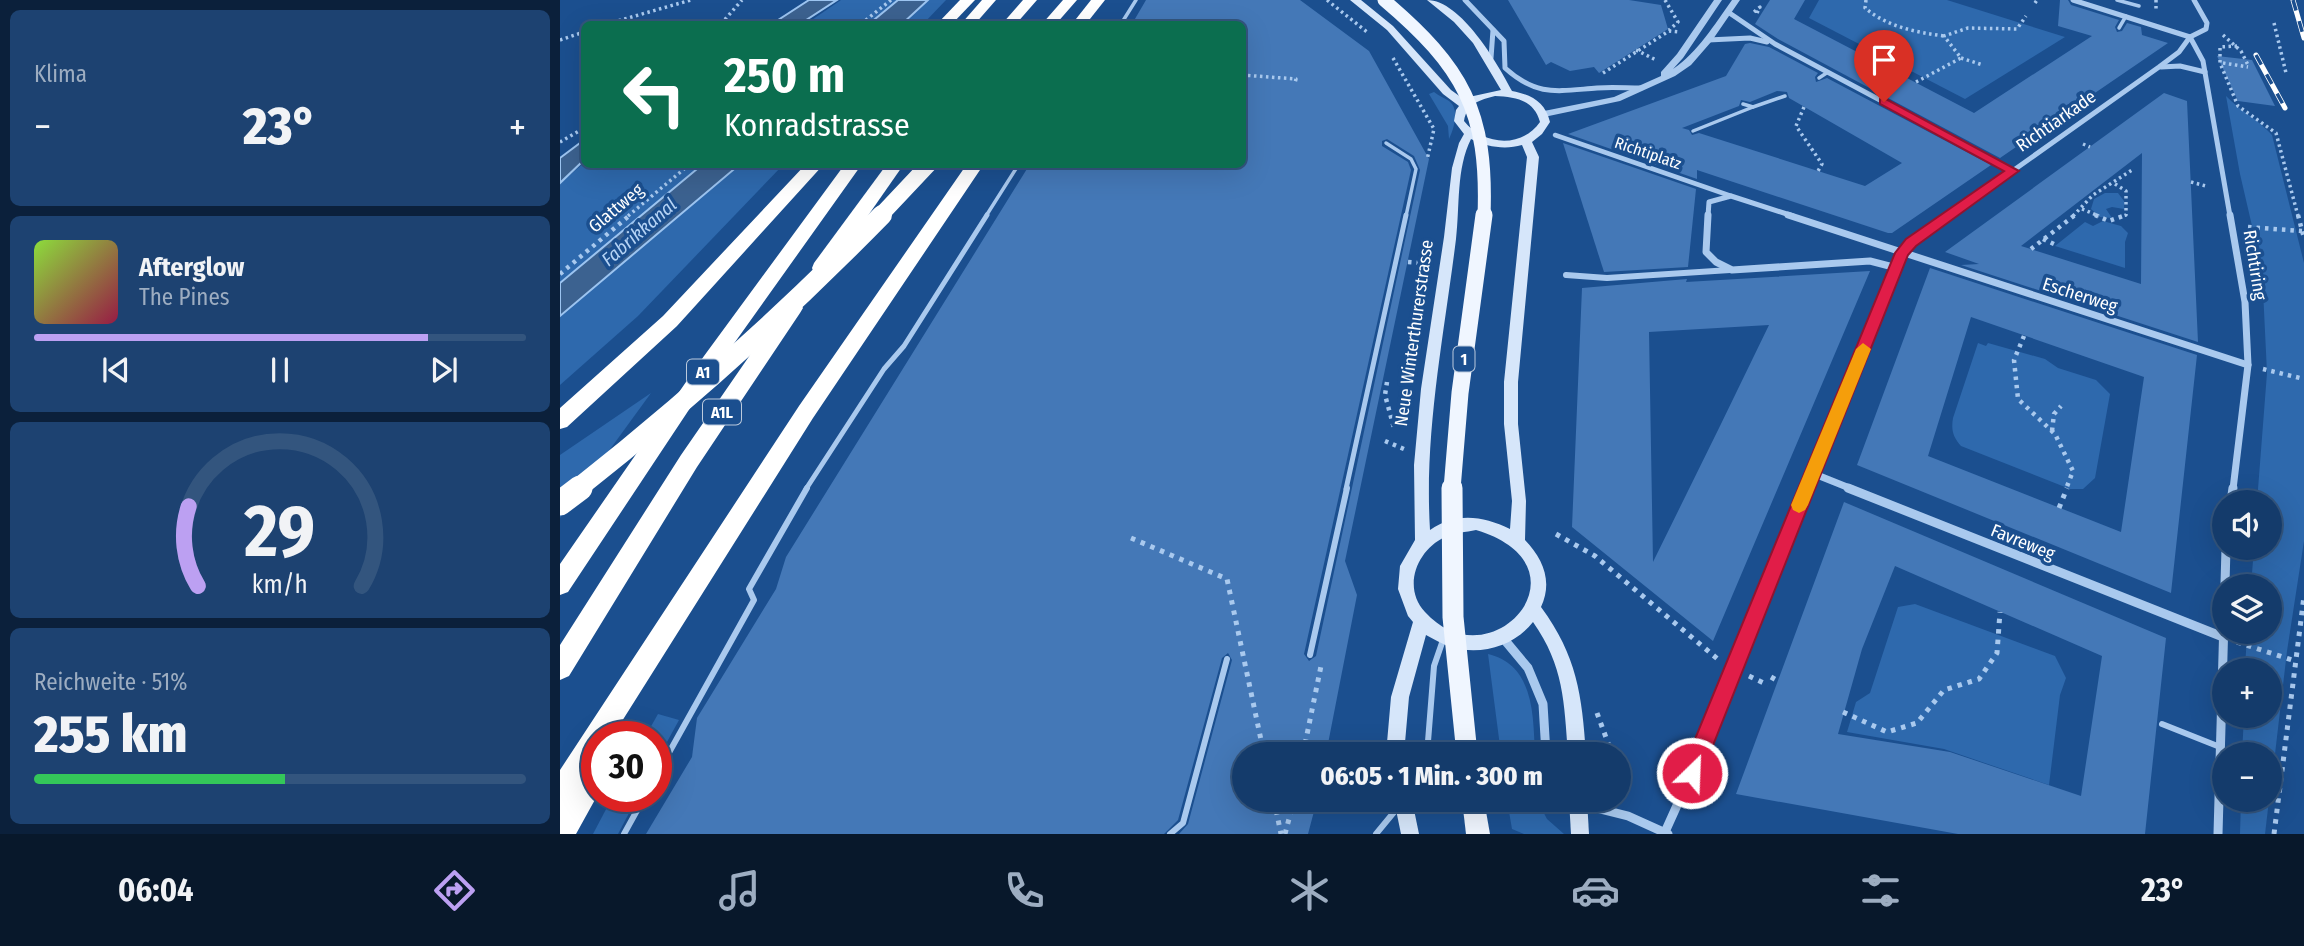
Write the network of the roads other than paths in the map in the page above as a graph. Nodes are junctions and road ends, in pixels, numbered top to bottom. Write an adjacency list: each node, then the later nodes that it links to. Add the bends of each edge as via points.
1 (968, 0): 20 (highway)
2 (989, 0): 21 (highway)
3 (1030, 0): 22 (highway)
4 (1060, 0): 23 (highway)
5 (1070, 0): 24 (highway)
6 (1098, 0): 25 (highway)
7 (1136, 0): 26 (lane)
8 (1355, 0): 42 (main road, via 1390,28 1447,92)
9 (1384, 0): 84 (main road, 1, bridge, via 1411,20 1460,77 1485,147 1487,202 1460,387 1451,496 1455,656)
10 (1432, 0): 32 (main road)
11 (1465, 0): 28 (street)
12 (1736, 0): 18 (street)
13 (2073, 0): 19 (street)
14 (2117, 0): 17 (lane)
15 (2194, 0): 29 (street, Richtiarkade, via 2207,23 2206,29)
16 (1716, 1): 18 (street); 37 (street)
17 (2139, 6)
18 (1728, 12): 30 (street); 31 (street)
19 (2126, 16): 27 (lane); 29 (street)
20 (947, 21)
21 (971, 21)
22 (1012, 21)
23 (1043, 21)
24 (1052, 21)
25 (1081, 21)
26 (1123, 21)
27 (2119, 28)
28 (1493, 29): 32 (street); 38 (street, via 1504,41 1505,68 1530,88 1568,93)
29 (2190, 37): 33 (street, Richtiarkade); 35 (street, Richtiring)
30 (1708, 40): 31 (street, via 1750,38); 37 (street, via 1688,63)
31 (1775, 44): 34 (street)
32 (1491, 58): 39 (main road)
33 (2159, 67): 35 (street, via 2174,65); 56 (street, Richtiarkade)
34 (1828, 72): 36 (lane); 56 (street)
35 (2205, 72): 62 (street, Richtiring, via 2245,302)
36 (1819, 78)
37 (1659, 79): 38 (street)
38 (1641, 88): 44 (street, via 1599,104)
39 (1508, 93): 42 (main road, via 1483,95); 44 (main road, via 1531,100)
40 (1785, 96): 43 (lane)
41 (1743, 104): 43 (lane)
42 (1465, 105): 46 (main road, Neue Winterthurerstrasse, via 1460,121)
43 (1753, 107): 45 (lane)
44 (1544, 114): 48 (main road, via 1542,129)
45 (1693, 131)
46 (1469, 134): 48 (main road, via 1502,144); 68 (main road, Neue Winterthurerstrasse, via 1459,150 1423,414 1419,508)
47 (1555, 135): 57 (street, Richtiplatz)
48 (1526, 141): 67 (main road, via 1533,157 1511,382 1520,501)
49 (1386, 143): 77 (lane, via 1411,159 1416,169)
50 (812, 168): 63 (highway, via 670,321)
51 (851, 168): 70 (highway, A1, via 711,361)
52 (893, 168): 79 (highway, A1L, via 704,439)
53 (925, 168): 66 (highway, bridge, via 746,349)
54 (973, 168): 69 (highway)
55 (1016, 168): 89 (lane, via 904,346 810,482 749,589 754,600)
56 (2013, 171): 58 (street, Richtiarkade)
57 (1731, 196): 58 (street, Richtiplatz); 60 (street, via 1709,202 1706,252)
58 (1902, 253): 59 (street); 62 (street, Escherweg)
59 (1897, 268): 60 (street, via 1870,261); 64 (street)
60 (1732, 270): 61 (street, via 1607,278)
61 (1566, 275)
62 (2248, 365): 65 (street, Richtiring)
63 (560, 421)
64 (1812, 473): 73 (street, Favreweg); 99 (street)
65 (2232, 490)
66 (560, 503)
67 (1517, 540): 68 (main road, via 1495,527 1476,523 1438,530); 71 (main road, via 1538,577)
68 (1423, 541): 72 (main road, via 1405,571 1405,589)
69 (718, 544): 80 (highway); 90 (highway)
70 (560, 584)
71 (1533, 609): 75 (main road); 86 (main road, via 1563,658)
72 (1421, 622): 74 (main road); 82 (main road, via 1400,697)
73 (2212, 633)
74 (1444, 637): 75 (main road, via 1474,643); 83 (lane, via 1434,666)
75 (1503, 637): 85 (street, via 1528,668 1544,704)
76 (2223, 644): 87 (street)
77 (1310, 655)
78 (1227, 659): 102 (lane, via 1183,823)
79 (560, 668)
80 (623, 721)
81 (2162, 724): 88 (lane)
82 (1396, 742)
83 (1428, 742)
84 (1466, 742)
85 (1546, 742)
86 (1576, 742)
87 (2220, 742)
88 (2212, 744)
89 (672, 747)
90 (560, 794)
91 (581, 797): 100 (highway)
92 (636, 812): 101 (lane)
93 (1395, 812): 103 (lane)
94 (1405, 812): 104 (main road)
95 (1475, 812): 105 (main road)
96 (1576, 812): 106 (main road)
97 (1614, 812): 99 (street)
98 (2219, 812): 107 (street)
99 (1666, 833)
100 (561, 834)
101 (624, 834)
102 (1170, 834)
103 (1376, 834)
104 (1410, 834)
105 (1478, 834)
106 (1580, 834)
107 (2218, 834)

